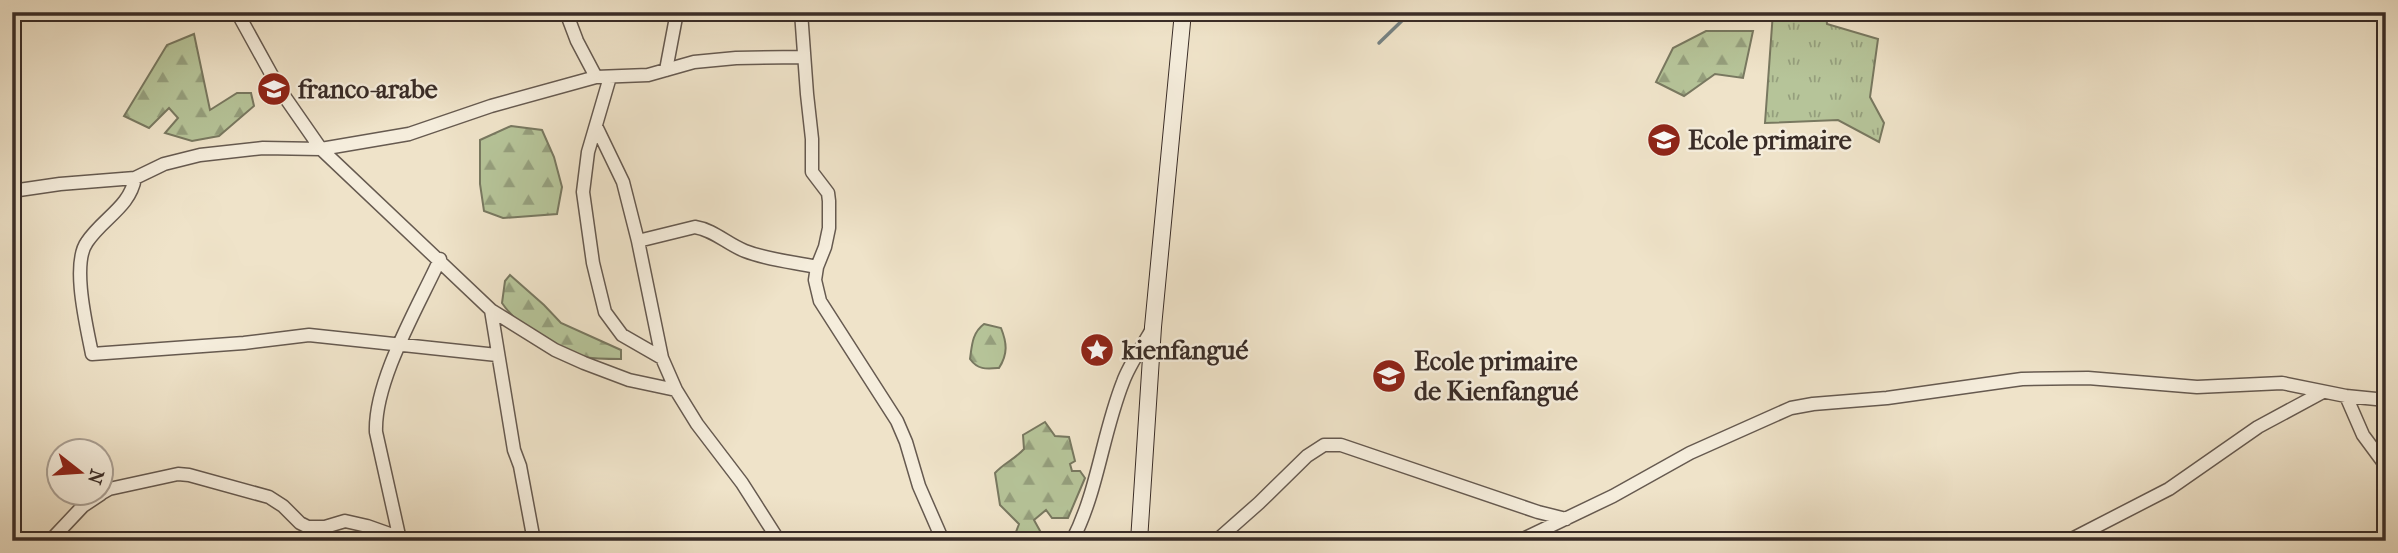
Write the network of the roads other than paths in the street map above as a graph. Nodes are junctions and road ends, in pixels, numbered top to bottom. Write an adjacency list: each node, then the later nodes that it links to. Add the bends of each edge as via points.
1 (237, 12): 13 (street, via 280,90)
2 (566, 12): 11 (street)
3 (677, 12): 9 (street)
4 (802, 12): 7 (street)
5 (1183, 12): 8 (main road)
6 (1191, 12): 8 (street)
7 (804, 57): 9 (street, via 736,58); 18 (street, via 813,172 829,201 827,237)
8 (1179, 62): 20 (main road)
9 (666, 70): 10 (street)
10 (610, 76): 11 (street); 12 (street)
11 (596, 77): 13 (street, via 409,134)
12 (596, 126): 16 (street, via 623,182); 23 (street, via 583,192 605,312 622,335)
13 (321, 149): 14 (street, via 263,148 201,155 164,164); 17 (street)
14 (135, 178): 15 (street); 21 (street, via 128,198 84,247 81,298 92,354 309,335)
15 (12, 191)
16 (638, 241): 18 (street, via 703,228 746,251); 23 (street)
17 (440, 259): 19 (street); 21 (street)
18 (817, 267): 36 (street, via 820,301 897,421)
19 (491, 310): 22 (street); 24 (street, via 584,363 629,380)
20 (1153, 327): 37 (street, via 1123,381 1093,490); 38 (main road)
21 (400, 345): 22 (street); 32 (street, via 375,416)
22 (497, 355): 34 (street)
23 (662, 358): 24 (street)
24 (676, 390): 35 (street)
25 (2323, 392): 26 (street); 31 (street, via 2282,383 2197,387 2088,378 2022,379 1813,404 1791,408 1690,453); 41 (street, via 2275,416 2158,495)
26 (2346, 396): 27 (street); 28 (street, via 2363,435)
27 (2386, 401)
28 (2386, 466)
29 (116, 487): 32 (street, via 189,475 269,497 308,527 345,521)
30 (81, 508): 33 (street)
31 (1566, 520): 39 (street, via 1341,445 1324,445); 40 (street)
32 (399, 539)
33 (50, 541)
34 (534, 541)
35 (779, 541)
36 (943, 541)
37 (1072, 541)
38 (1139, 541)
39 (1216, 541)
40 (1519, 541)
41 (2068, 541)

